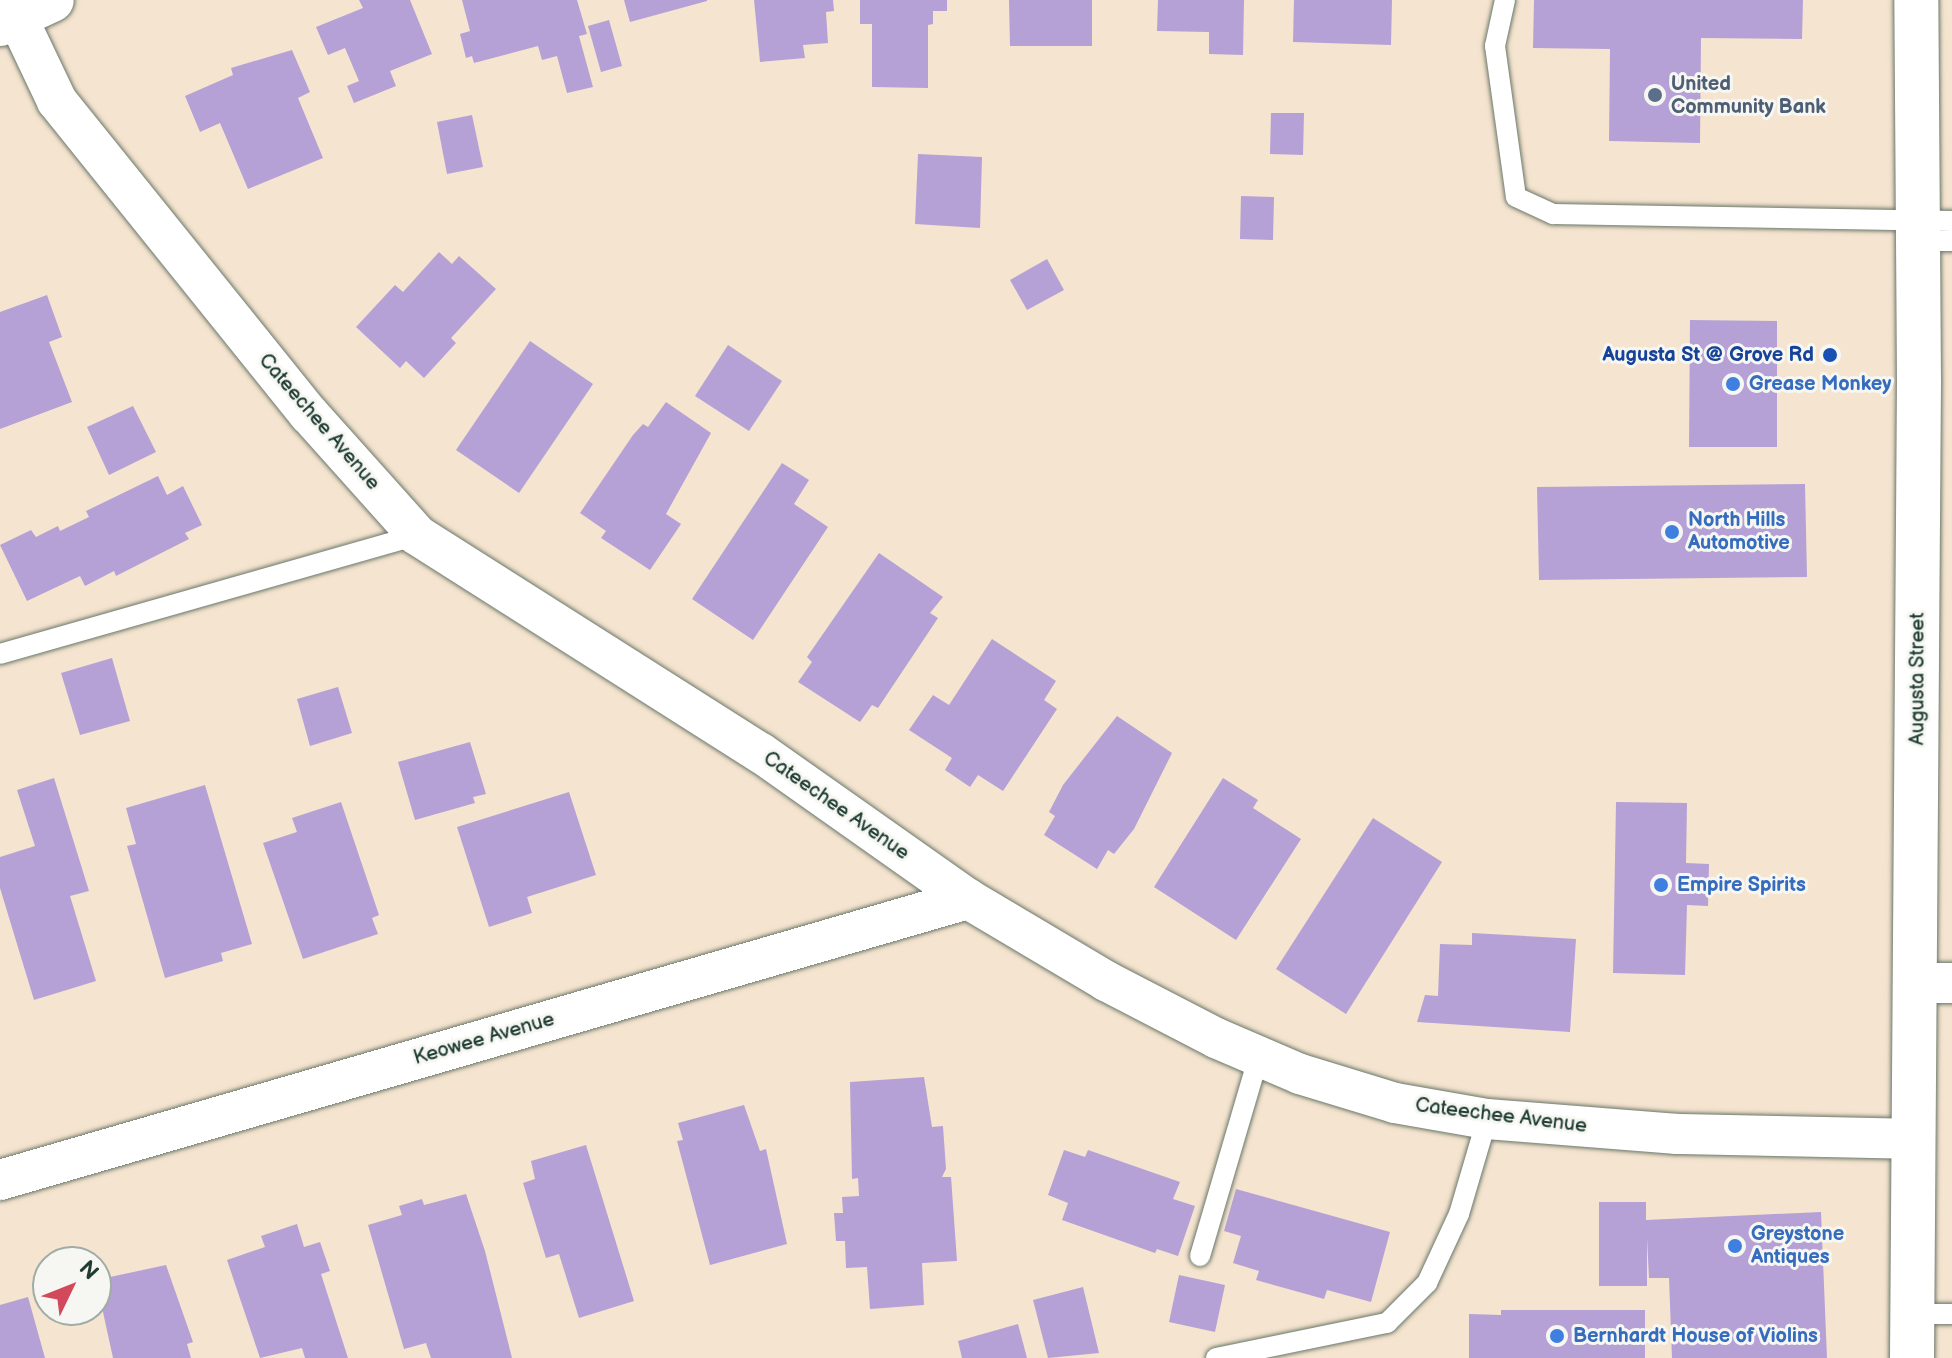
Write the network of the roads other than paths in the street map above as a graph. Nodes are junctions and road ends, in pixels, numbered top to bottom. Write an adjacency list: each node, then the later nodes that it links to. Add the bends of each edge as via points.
1 (1505, 0): 4 (lane, via 1495,46 1516,197 1553,214)
2 (1916, 0): 4 (main road, Augusta Street)
3 (19, 10): 5 (street, Cateechee Avenue, via 57,101 309,414)
4 (1935, 231): 8 (main road, Augusta Street)
5 (417, 535): 6 (lane); 7 (street, Cateechee Avenue, via 749,745)
6 (0, 654)
7 (968, 899): 9 (street, Cateechee Avenue, via 1106,981); 12 (street, Keowee Avenue)
8 (1934, 983): 11 (main road, Augusta Street)
9 (1259, 1056): 10 (street, Cateechee Avenue, via 1395,1103); 13 (lane)
10 (1487, 1119): 11 (street, Cateechee Avenue, via 1785,1140); 15 (lane, via 1459,1214 1427,1283 1387,1323)
11 (1912, 1139): 14 (main road, Augusta Street)
12 (0, 1180)
13 (1200, 1256)
14 (1932, 1314): 16 (main road, Augusta Street)
15 (1216, 1358)
16 (1912, 1358)

